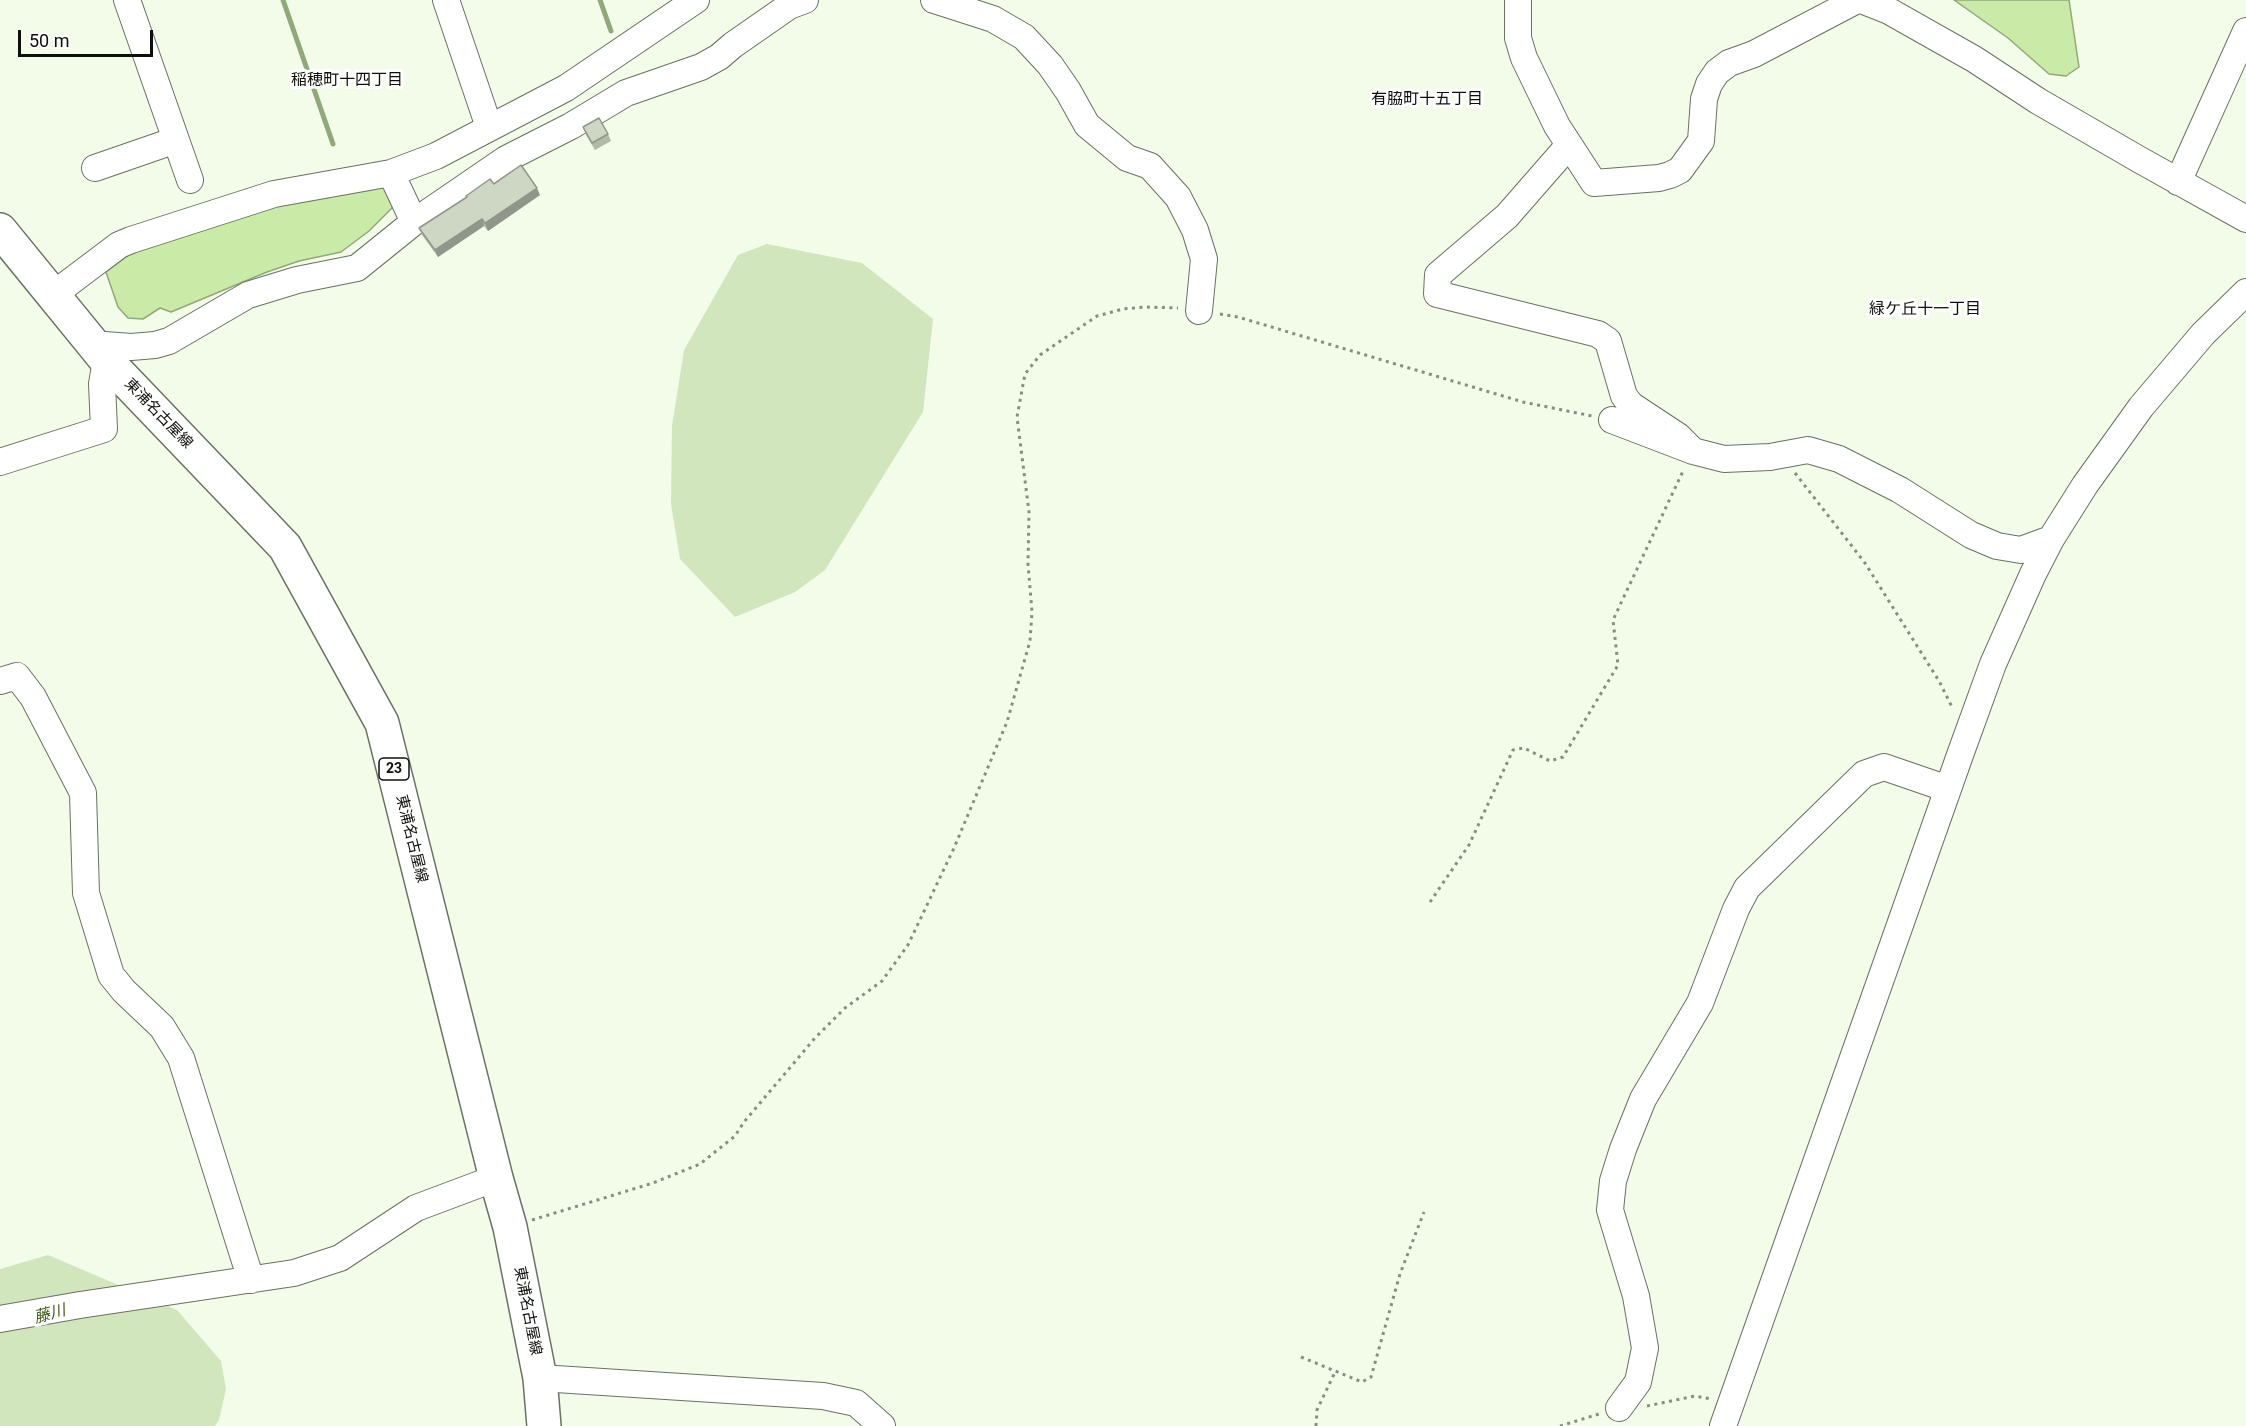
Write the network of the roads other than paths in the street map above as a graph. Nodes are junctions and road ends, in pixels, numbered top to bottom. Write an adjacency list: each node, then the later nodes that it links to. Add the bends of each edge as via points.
1 (127, 0): 10 (street)
2 (446, 0): 9 (street)
3 (696, 0): 9 (street, via 566,88)
4 (805, 0): 17 (street, via 789,6 701,67 626,93 506,159)
5 (934, 0): 21 (street, via 993,19 1024,37 1050,65 1087,125 1127,158 1150,166 1178,197 1196,230 1204,259)
6 (1518, 0): 11 (street, via 1516,23 1524,58)
7 (1859, 0): 11 (street, via 1717,72 1704,99 1701,141 1686,164 1670,175 1594,183); 15 (street, via 1889,11 1974,59)
8 (2246, 31): 15 (street)
9 (489, 127): 13 (street, via 436,156)
10 (176, 140): 12 (street); 14 (street)
11 (1569, 145): 24 (street, via 1507,216 1438,275 1437,294 1598,334 1608,341 1624,396 1631,405 1678,436)
12 (95, 168)
13 (391, 173): 17 (street); 20 (street, via 291,189 131,240)
14 (190, 180)
15 (2178, 182): 16 (street)
16 (2246, 219)
17 (414, 222): 22 (street, via 357,268 248,295 170,341)
18 (0, 230): 20 (main road, 東浦名古屋線 / 23)
19 (2246, 292): 26 (street, via 2203,334 2141,407)
20 (54, 294): 22 (main road, 東浦名古屋線 / 23)
21 (1199, 311)
22 (99, 352): 25 (street, via 104,429); 29 (main road, 東浦名古屋線 / 23, via 285,547 382,723)
23 (1611, 420): 24 (street)
24 (1692, 452): 26 (street, via 1724,459 1808,450 1839,459 1997,546 2021,550)
25 (0, 462)
26 (2051, 539): 28 (street, via 1993,664)
27 (0, 681): 30 (street, via 17,676 33,697 83,793 86,893 111,975 162,1027 181,1058)
28 (1948, 789): 33 (street, via 1884,767 1864,774 1747,888 1700,1004 1643,1099 1613,1181 1610,1210 1636,1296 1645,1348 1638,1382); 36 (street)
29 (496, 1179): 30 (street, via 416,1208 340,1258 294,1273); 32 (main road, 東浦名古屋線 / 23, via 510,1227)
30 (251, 1280): 31 (street)
31 (0, 1319)
32 (540, 1378): 34 (main road, 東浦名古屋線 / 23); 35 (street, via 823,1396 856,1403)
33 (1619, 1408)
34 (544, 1426)
35 (882, 1426)
36 (1723, 1426)

